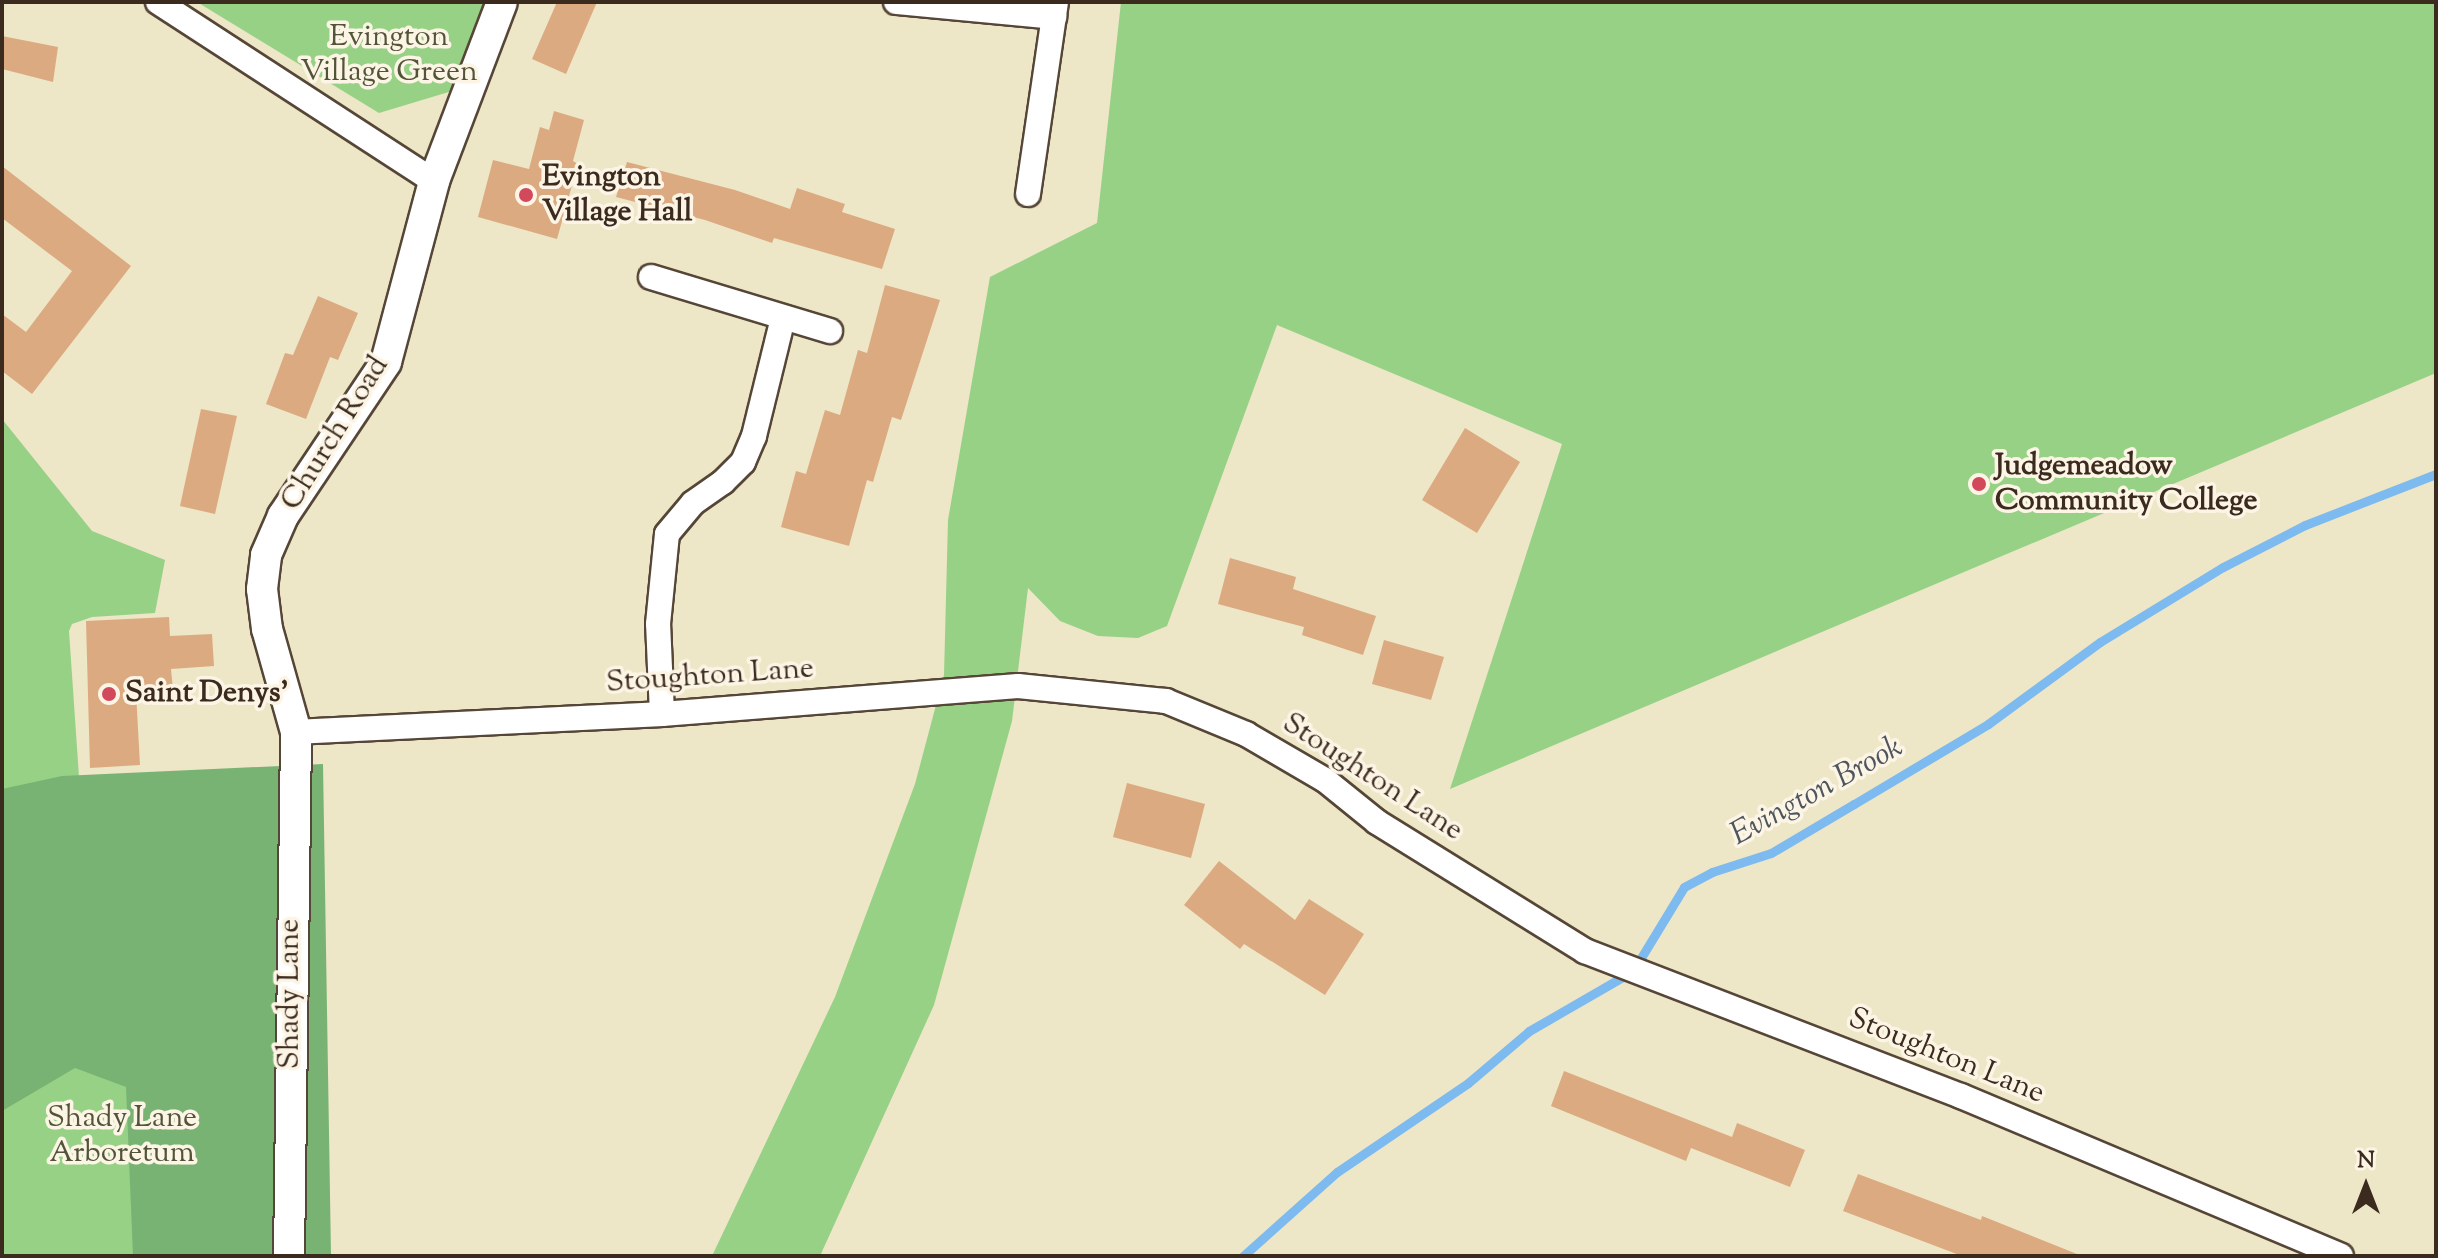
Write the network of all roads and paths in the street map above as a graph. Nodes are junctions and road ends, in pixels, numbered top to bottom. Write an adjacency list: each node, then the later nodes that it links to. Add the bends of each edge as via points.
1 (158, 2): 5 (street)
2 (502, 2): 5 (street, Church Road)
3 (896, 2): 4 (street)
4 (1055, 10): 6 (street)
5 (434, 181): 11 (street, Church Road, via 386,362 283,516 266,555 262,589 267,629)
6 (1028, 194)
7 (651, 277): 8 (street)
8 (783, 318): 9 (street); 10 (street, via 743,462 693,503 667,534 658,624)
9 (830, 331)
10 (662, 714): 11 (street, Stoughton Lane); 13 (street, Stoughton Lane, via 1018,686 1166,701 1246,734 1325,780 1377,822 1585,951 1961,1096)
11 (296, 732): 12 (street, Shady Lane)
12 (289, 1256)
13 (2341, 1256)

